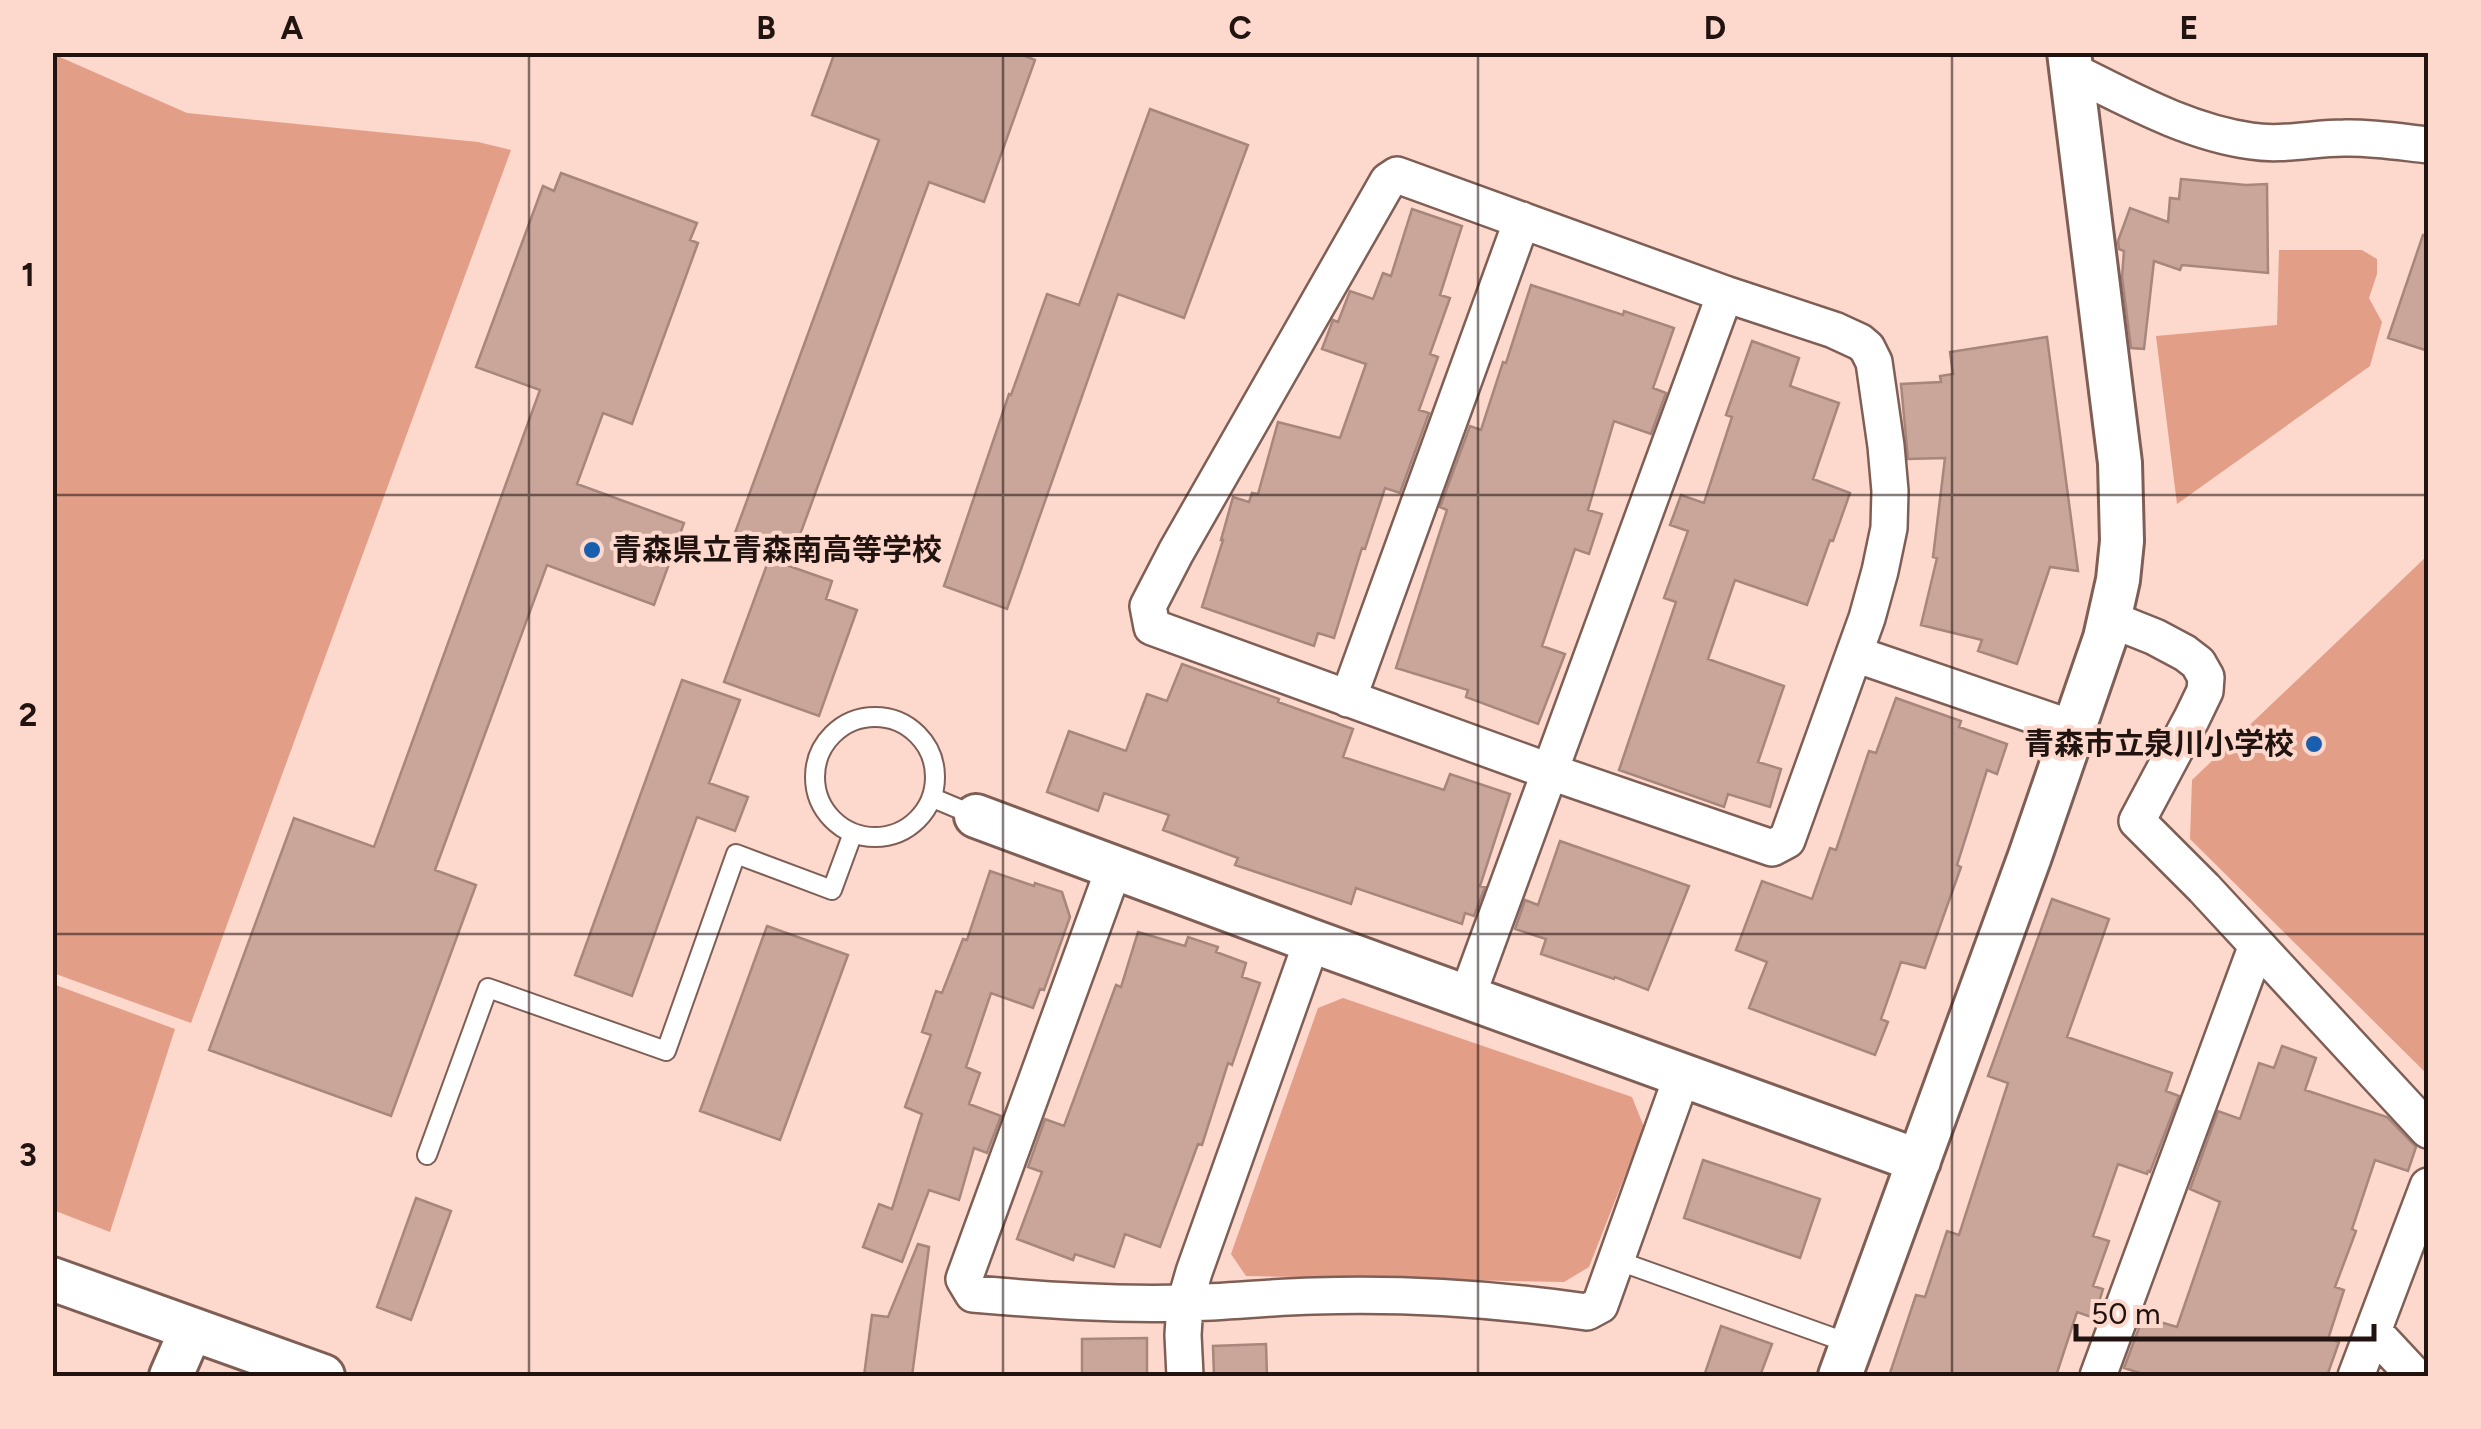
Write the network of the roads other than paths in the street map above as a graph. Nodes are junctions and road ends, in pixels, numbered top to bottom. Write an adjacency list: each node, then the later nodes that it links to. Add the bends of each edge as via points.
1 (2070, 62): 2 (street, via 2155,112 2253,142 2345,138); 5 (street, via 2121,477 2122,541)
2 (2428, 146)
3 (1522, 220): 4 (street); 7 (street); 7 (street, via 1396,175 1388,181 1148,606 1152,627)
4 (1725, 294): 6 (street, via 1834,330 1868,348 1874,362 1889,528); 9 (street)
5 (2110, 620): 8 (street); 15 (street, via 2185,653 2206,677 2138,821)
6 (1855, 654): 8 (street); 9 (street, via 1787,840 1772,848)
7 (1348, 700): 9 (street)
8 (2074, 729): 20 (street)
9 (1550, 772): 16 (street)
10 (933, 798): 11 (lane); 12 (lane, via 923,815 890,836); 12 (lane, via 933,758 908,726 889,718 848,723 826,743 815,771 823,808)
11 (976, 816): 13 (street)
12 (853, 833): 19 (lane, via 832,890 736,854 666,1051 488,988)
13 (1114, 868): 14 (street); 24 (street, via 964,1279 973,1294)
14 (1312, 941): 16 (street); 24 (street)
15 (2258, 946): 18 (street); 31 (street)
16 (1467, 997): 17 (street)
17 (1682, 1076): 20 (street); 22 (street)
18 (2428, 1130)
19 (427, 1155)
20 (1919, 1161): 27 (street)
21 (2428, 1186): 26 (street)
22 (1616, 1260): 24 (street, via 1600,1306 1587,1312 1380,1295); 27 (lane)
23 (52, 1279): 25 (street)
24 (1185, 1303): 30 (street)
25 (191, 1330): 28 (street); 29 (street)
26 (2373, 1330): 32 (street); 33 (street)
27 (1846, 1360)
28 (171, 1376)
29 (323, 1376)
30 (1185, 1376)
31 (2098, 1376)
32 (2356, 1376)
33 (2414, 1376)

